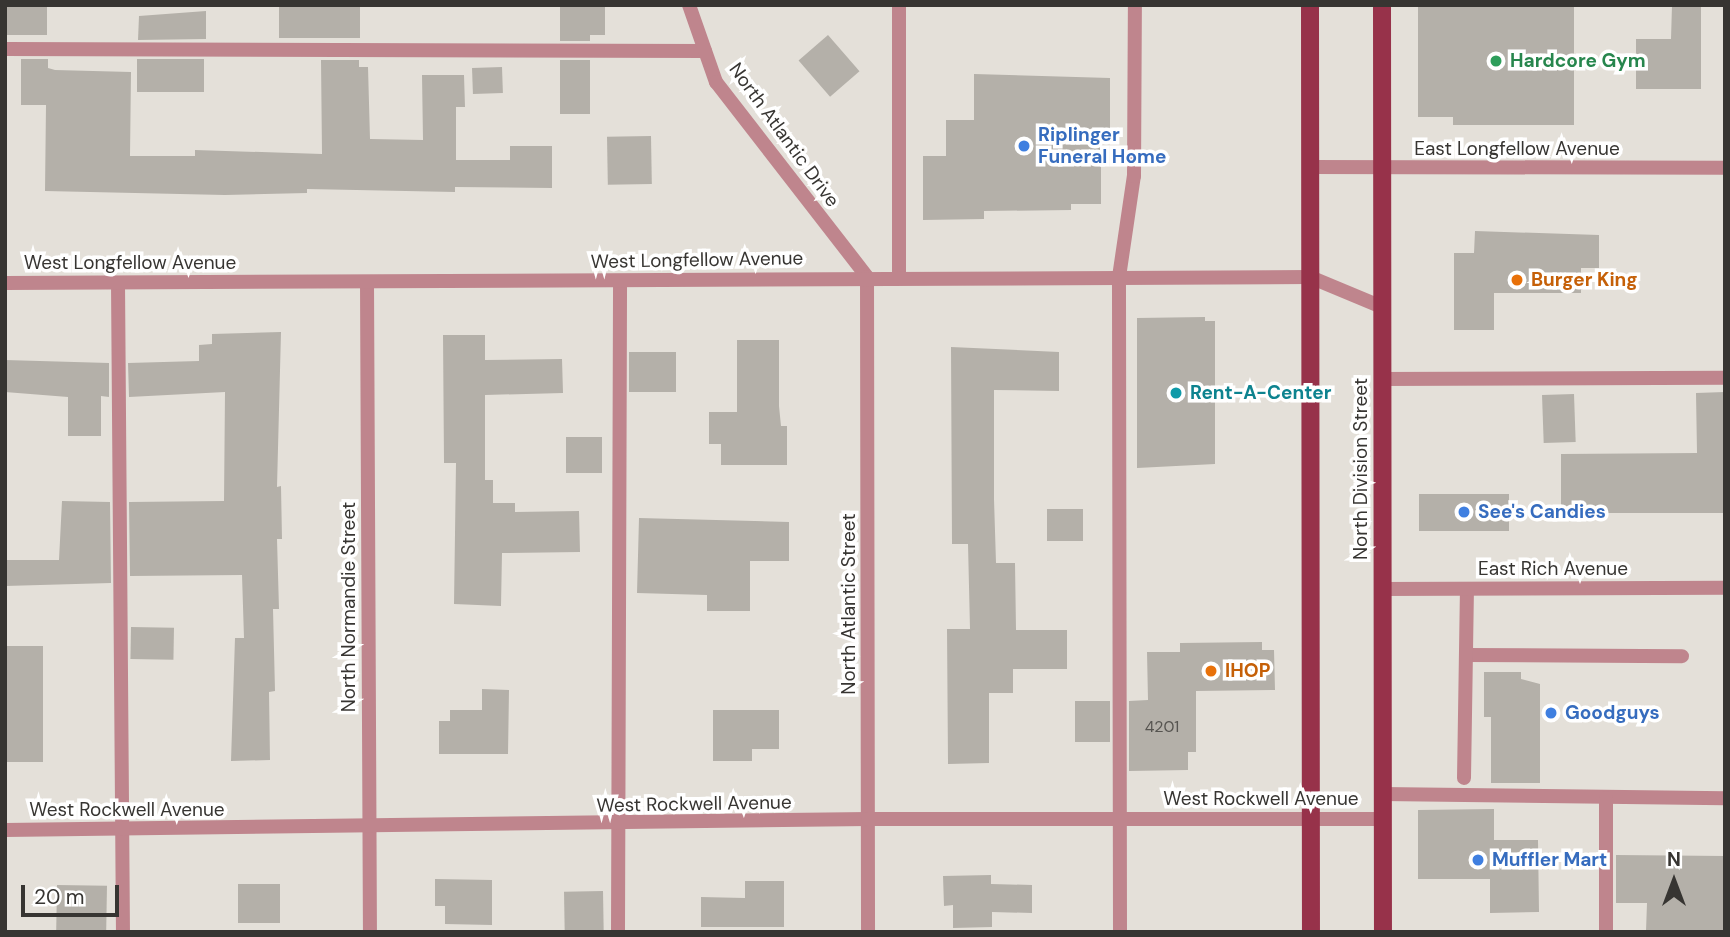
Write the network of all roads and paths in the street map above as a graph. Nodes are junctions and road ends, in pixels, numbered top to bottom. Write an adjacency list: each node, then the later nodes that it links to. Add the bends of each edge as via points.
1 (689, 5): 7 (street, North Atlantic Drive)
2 (899, 5): 14 (street)
3 (1135, 5): 11 (street, via 1134,176)
4 (1310, 5): 8 (main road)
5 (1382, 5): 10 (main road, North Division Street)
6 (5, 49): 7 (street)
7 (705, 51): 13 (street, North Atlantic Drive, via 716,82)
8 (1310, 167): 10 (street, East Longfellow Avenue); 12 (main road)
9 (1725, 168): 10 (street, East Longfellow Avenue)
10 (1382, 169): 19 (main road, North Division Street)
11 (1119, 276): 12 (street, West Longfellow Avenue); 14 (street, West Longfellow Avenue); 31 (street)
12 (1310, 276): 19 (street, West Longfellow Avenue); 32 (main road)
13 (867, 277): 14 (street, West Longfellow Avenue); 15 (street, West Longfellow Avenue); 34 (street, North Atlantic Street)
14 (899, 277)
15 (620, 281): 16 (street, West Longfellow Avenue); 35 (street)
16 (367, 282): 18 (street, West Longfellow Avenue); 36 (street, North Normandie Street)
17 (5, 283): 18 (street, West Longfellow Avenue)
18 (118, 283): 37 (street)
19 (1382, 307): 21 (main road, North Division Street)
20 (1725, 378): 21 (street)
21 (1381, 379): 23 (main road, North Division Street)
22 (1725, 588): 24 (street, East Rich Avenue)
23 (1382, 589): 24 (street, East Rich Avenue); 28 (main road, North Division Street)
24 (1467, 589): 25 (street)
25 (1466, 655): 26 (street); 27 (street)
26 (1682, 656)
27 (1464, 778)
28 (1382, 794): 30 (street); 33 (main road, North Division Street)
29 (1725, 797): 30 (street)
30 (1606, 798): 46 (street)
31 (1120, 818): 32 (street, West Rockwell Avenue); 34 (street, West Rockwell Avenue); 43 (street)
32 (1311, 818): 33 (street, West Rockwell Avenue); 44 (main road)
33 (1383, 819): 45 (main road, North Division Street)
34 (868, 820): 35 (street, West Rockwell Avenue); 42 (street, North Atlantic Street)
35 (618, 824): 36 (street, West Rockwell Avenue); 41 (street)
36 (369, 828): 37 (street, West Rockwell Avenue); 40 (street, North Normandie Street)
37 (122, 829): 38 (street, West Rockwell Avenue); 39 (street)
38 (5, 830)
39 (123, 932)
40 (370, 932)
41 (618, 932)
42 (868, 932)
43 (1120, 932)
44 (1311, 932)
45 (1383, 932)
46 (1606, 932)

